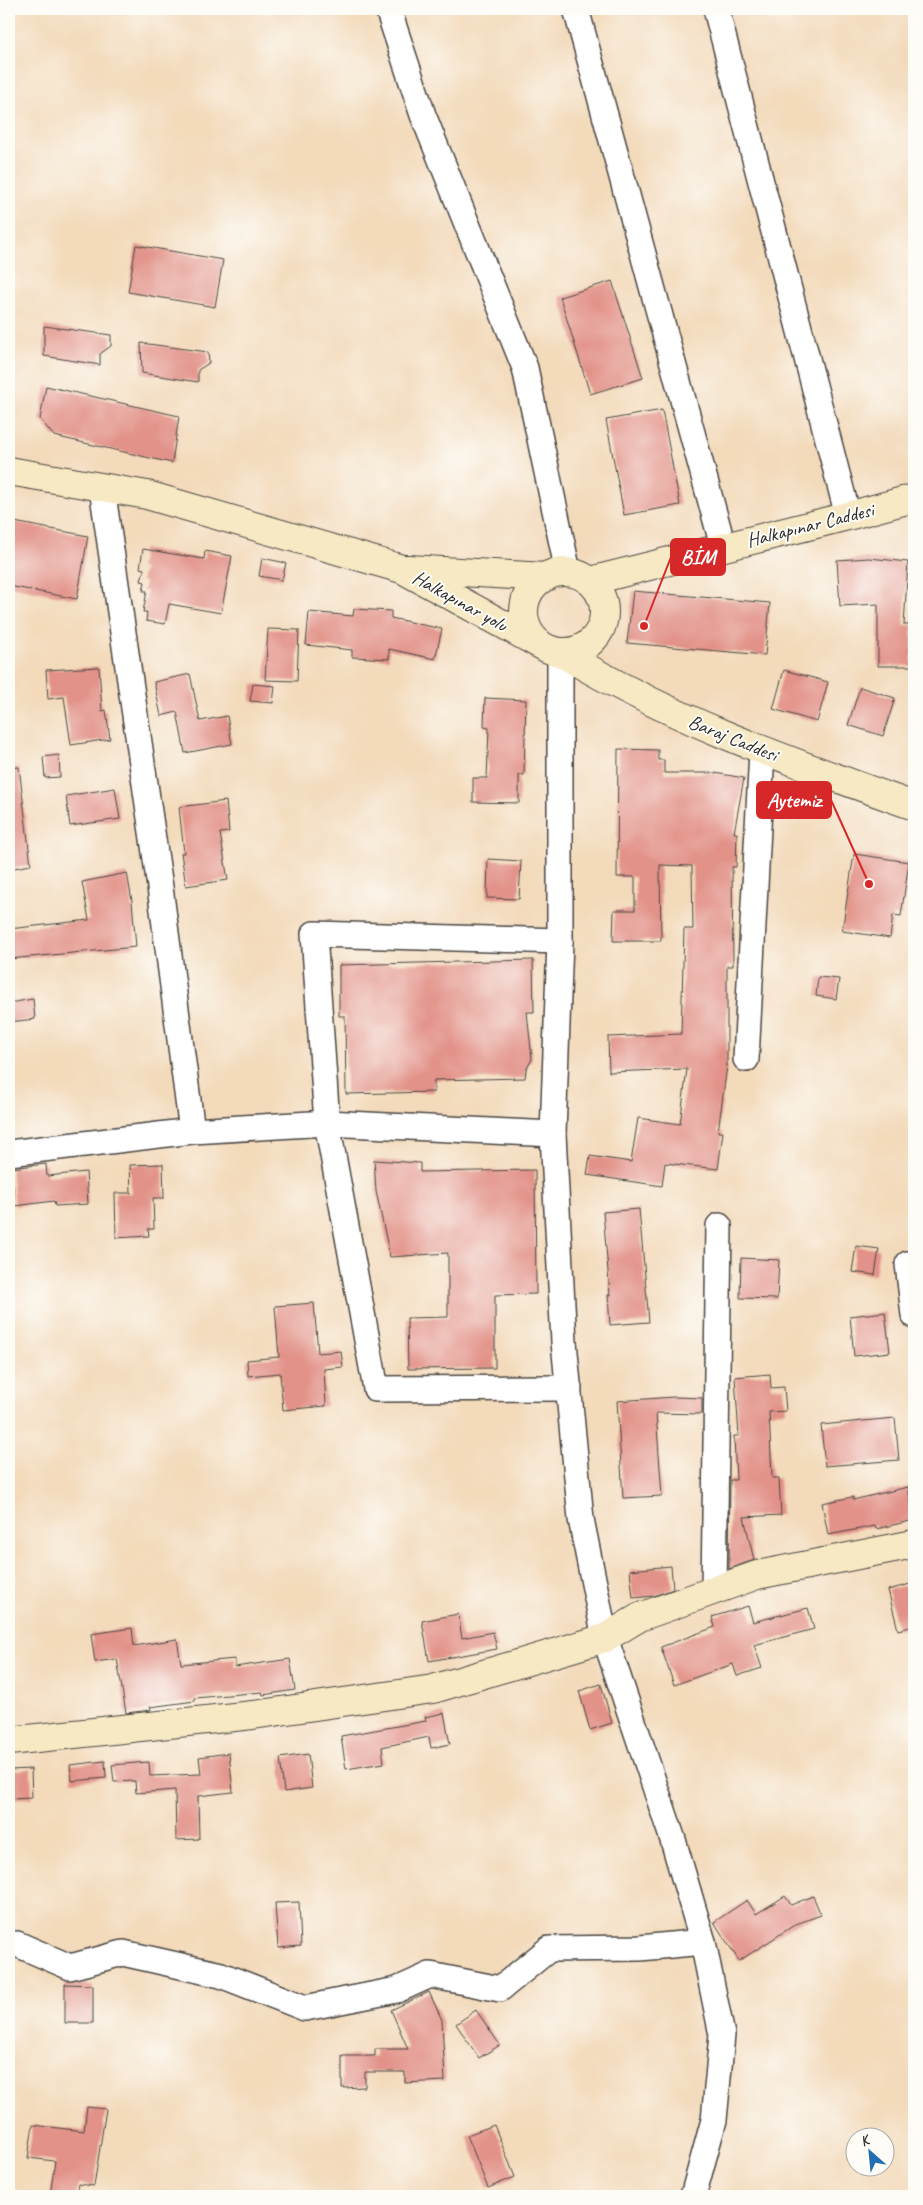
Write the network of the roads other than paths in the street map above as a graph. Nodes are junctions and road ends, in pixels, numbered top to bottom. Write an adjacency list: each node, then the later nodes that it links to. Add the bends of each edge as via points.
1 (388, 9): 10 (street, via 423,115 525,368)
2 (576, 9): 8 (street)
3 (716, 9): 7 (street)
4 (9, 471): 5 (main road)
5 (102, 488): 9 (main road, via 148,495); 17 (street)
6 (914, 498): 7 (main road, Halkapınar Caddesi)
7 (848, 516): 8 (main road, Halkapınar Caddesi)
8 (723, 546): 10 (main road, Halkapınar Caddesi)
9 (402, 569): 10 (main road, Halkapınar yolu); 11 (main road, Halkapınar yolu)
10 (568, 576): 11 (main road, via 530,592 524,614 532,636); 11 (main road, via 603,599 604,622 592,642 583,648 572,652)
11 (550, 648): 12 (main road, Baraj Caddesi, via 642,698); 14 (street)
12 (762, 751): 13 (main road, Baraj Caddesi); 15 (street)
13 (914, 806)
14 (560, 941): 16 (street, via 314,934); 18 (street)
15 (746, 1059)
16 (327, 1123): 17 (street); 18 (street); 23 (street, via 376,1390)
17 (192, 1131): 19 (street)
18 (553, 1134): 23 (street)
19 (9, 1152)
20 (719, 1226): 25 (street)
21 (908, 1264): 22 (street)
22 (914, 1315)
23 (569, 1388): 26 (street, via 581,1519)
24 (914, 1544): 25 (main road, via 756,1574)
25 (714, 1590): 26 (main road, via 640,1617)
26 (605, 1638): 27 (main road, via 433,1689 253,1715); 28 (street, via 673,1840)
27 (9, 1741)
28 (703, 1942): 29 (street, via 640,1948 549,1949 500,1989 430,1975 397,1990 305,2008 221,1975 123,1953 70,1967 17,1944); 30 (street, via 722,2035 714,2120)
29 (9, 1946)
30 (693, 2196)

